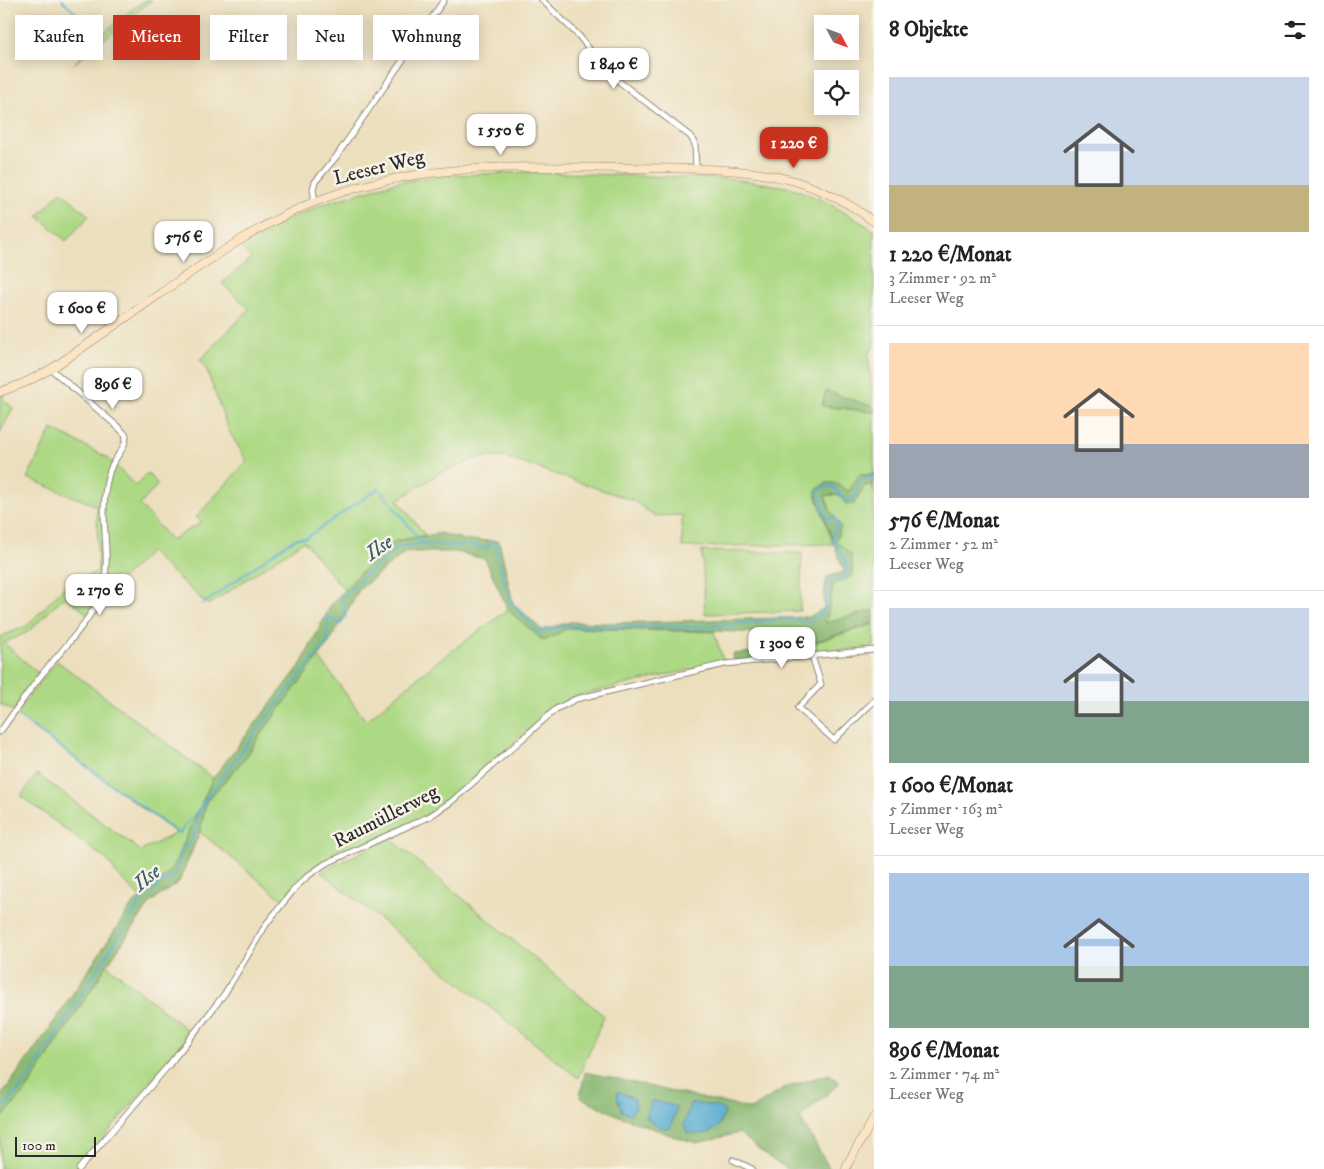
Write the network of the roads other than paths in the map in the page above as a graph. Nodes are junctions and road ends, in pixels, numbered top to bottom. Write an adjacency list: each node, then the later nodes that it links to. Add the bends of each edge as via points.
1 (444, 0): 4 (street, via 353,133 315,182 312,189)
2 (542, 0): 3 (street, via 579,36 608,73 690,136 695,144)
3 (696, 169): 4 (street, Leeser Weg, via 483,168 436,171 361,186); 5 (street, Leeser Weg, via 750,172 790,180 842,201)
4 (315, 202): 6 (street, Leeser Weg, via 233,243)
5 (874, 222)
6 (51, 369): 7 (street, Leeser Weg); 11 (street, via 126,434 126,444 112,464 104,496 107,544 102,591 74,637)
7 (0, 392)
8 (874, 650): 9 (street, Raumüllerweg)
9 (812, 656): 10 (street, via 821,684 798,708 834,740); 14 (street, Raumüllerweg, via 725,664 576,699 556,709 465,790 430,816 309,874 267,923 211,1012)
10 (874, 701)
11 (0, 732)
12 (874, 1118): 16 (street)
13 (733, 1160): 15 (street)
14 (79, 1169)
15 (752, 1169)
16 (846, 1169)

